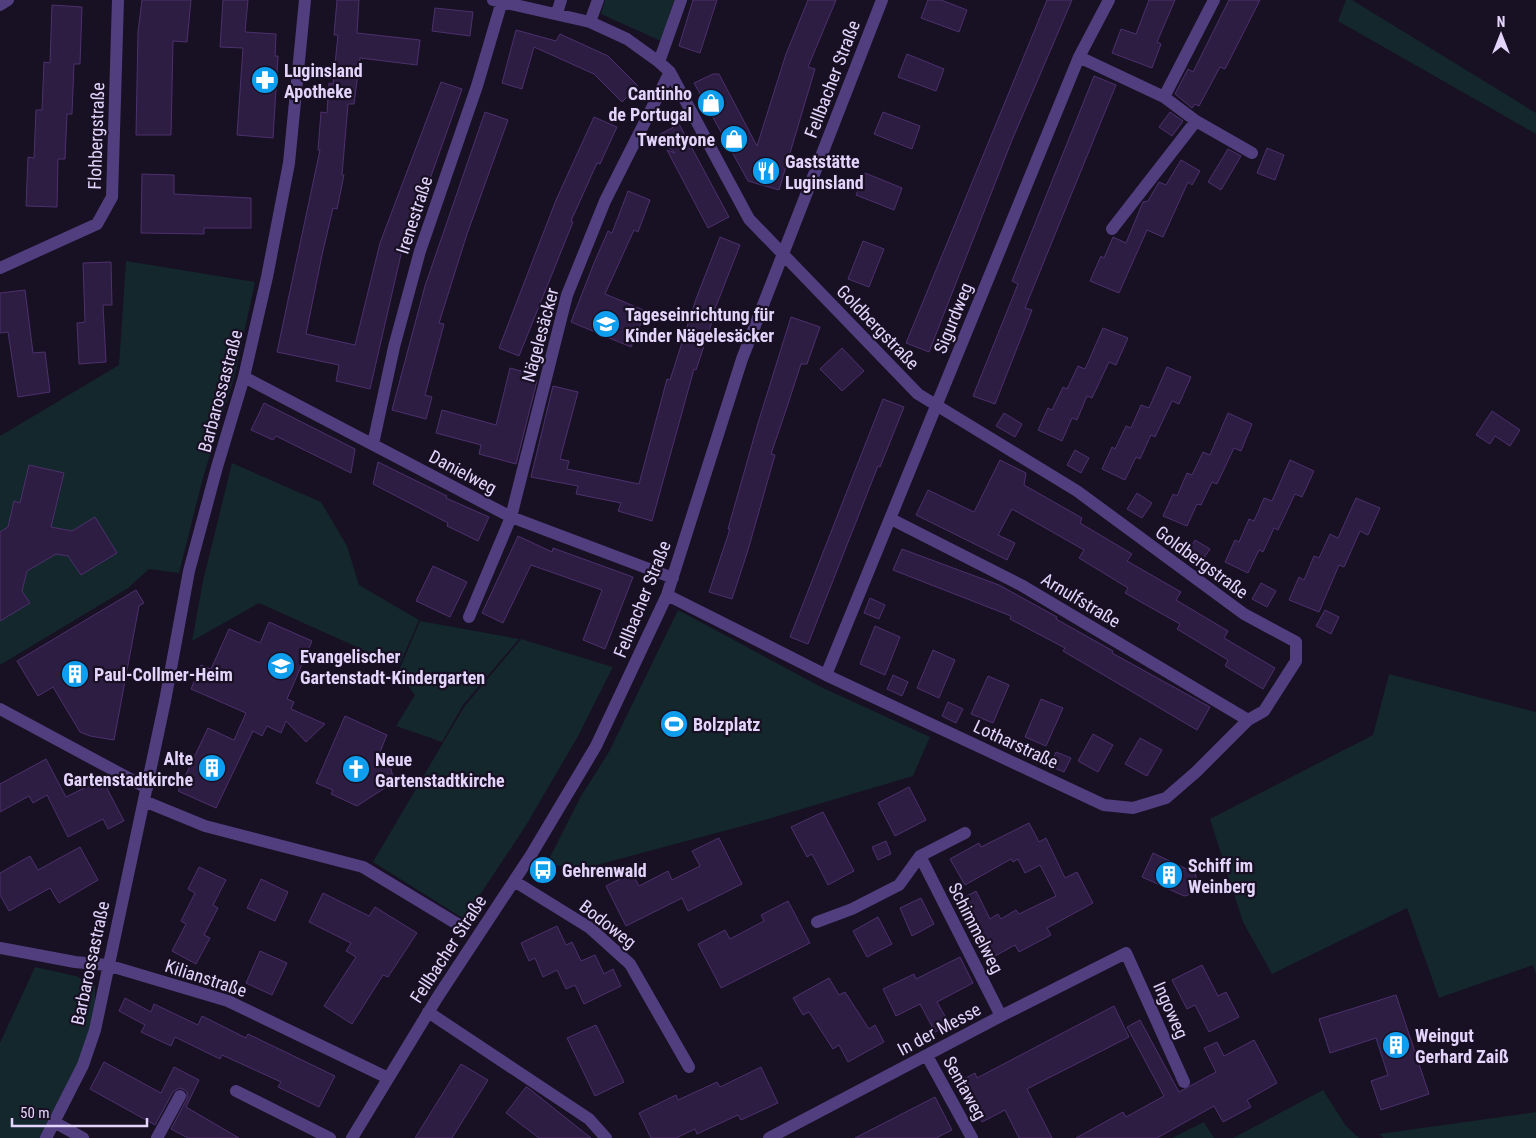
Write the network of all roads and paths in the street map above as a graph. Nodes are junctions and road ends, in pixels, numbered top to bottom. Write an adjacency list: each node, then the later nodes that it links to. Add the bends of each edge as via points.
1 (8, 0): 11 (street)
2 (118, 0): 22 (street, Flohbergstraße, via 112,197 98,224)
3 (305, 0): 23 (street, Barbarossastraße, via 288,163)
4 (561, 0): 12 (street)
5 (598, 0): 13 (street)
6 (680, 0): 15 (street)
7 (882, 0): 21 (street, Fellbacher Straße)
8 (1109, 0): 14 (street, Sigurdweg)
9 (1214, 0): 17 (street)
10 (497, 1): 12 (street, Goldbergstraße); 25 (street, Irenestraße, via 477,86 420,251 394,346)
11 (0, 5)
12 (557, 13): 13 (street, Goldbergstraße)
13 (590, 22): 15 (street, Goldbergstraße, via 627,39)
14 (1079, 57): 17 (street); 24 (street, Sigurdweg)
15 (659, 62): 16 (street, Goldbergstraße)
16 (670, 72): 21 (street, Goldbergstraße, via 749,219); 26 (street, Nägelesäcker, via 605,201 567,296)
17 (1164, 97): 18 (street)
18 (1196, 121): 19 (street); 20 (street)
19 (1252, 153)
20 (1112, 229)
21 (782, 254): 24 (street, Goldbergstraße, via 918,394); 28 (street, Fellbacher Straße, via 742,359)
22 (0, 268)
23 (244, 377): 25 (street, Danielweg); 35 (street, Barbarossastraße, via 189,570)
24 (936, 406): 27 (street, Sigurdweg); 31 (street, Goldbergstraße, via 1077,491 1220,598)
25 (373, 444): 26 (street, Danielweg)
26 (511, 517): 28 (street, Danielweg); 30 (street, Nägelesäcker)
27 (891, 520): 32 (street, Sigurdweg); 34 (street, Arnulfstraße, via 1021,585)
28 (674, 578): 29 (street, Fellbacher Straße)
29 (667, 596): 32 (street, Lotharstraße); 39 (street, Fellbacher Straße, via 596,746)
30 (469, 617)
31 (1296, 642): 34 (street, Lotharstraße, via 1296,661 1264,711)
32 (826, 675): 34 (street, Lotharstraße, via 1104,805 1133,808 1166,798)
33 (0, 709): 35 (street)
34 (1248, 720)
35 (147, 788): 36 (street, Barbarossastraße)
36 (144, 801): 41 (street, via 205,826 363,867); 44 (street, Barbarossastraße)
37 (965, 833): 38 (street)
38 (920, 856): 40 (street, via 899,885 852,909); 46 (street, Schimmelweg)
39 (514, 881): 45 (street, Fellbacher Straße); 48 (street, Bodoweg, via 590,928 630,964)
40 (817, 922)
41 (459, 925)
42 (0, 948): 44 (street, Kilianstraße)
43 (1126, 953): 46 (street, In der Messe); 50 (street, Ingoweg)
44 (107, 965): 49 (street, Kilianstraße, via 228,1000); 53 (street, Barbarossastraße, via 94,1030 83,1065)
45 (428, 1012): 49 (street, Fellbacher Straße); 59 (street, via 588,1119)
46 (1001, 1016): 47 (street, In der Messe)
47 (927, 1056): 60 (street, In der Messe); 61 (street, Sentaweg)
48 (689, 1067)
49 (388, 1078): 58 (street, Fellbacher Straße)
50 (1184, 1082)
51 (236, 1091): 57 (street)
52 (180, 1096): 56 (street)
53 (54, 1122): 54 (street, Barbarossastraße); 55 (street)
54 (46, 1138)
55 (83, 1138)
56 (157, 1138)
57 (330, 1138)
58 (352, 1138)
59 (606, 1138)
60 (769, 1138)
61 (972, 1138)

